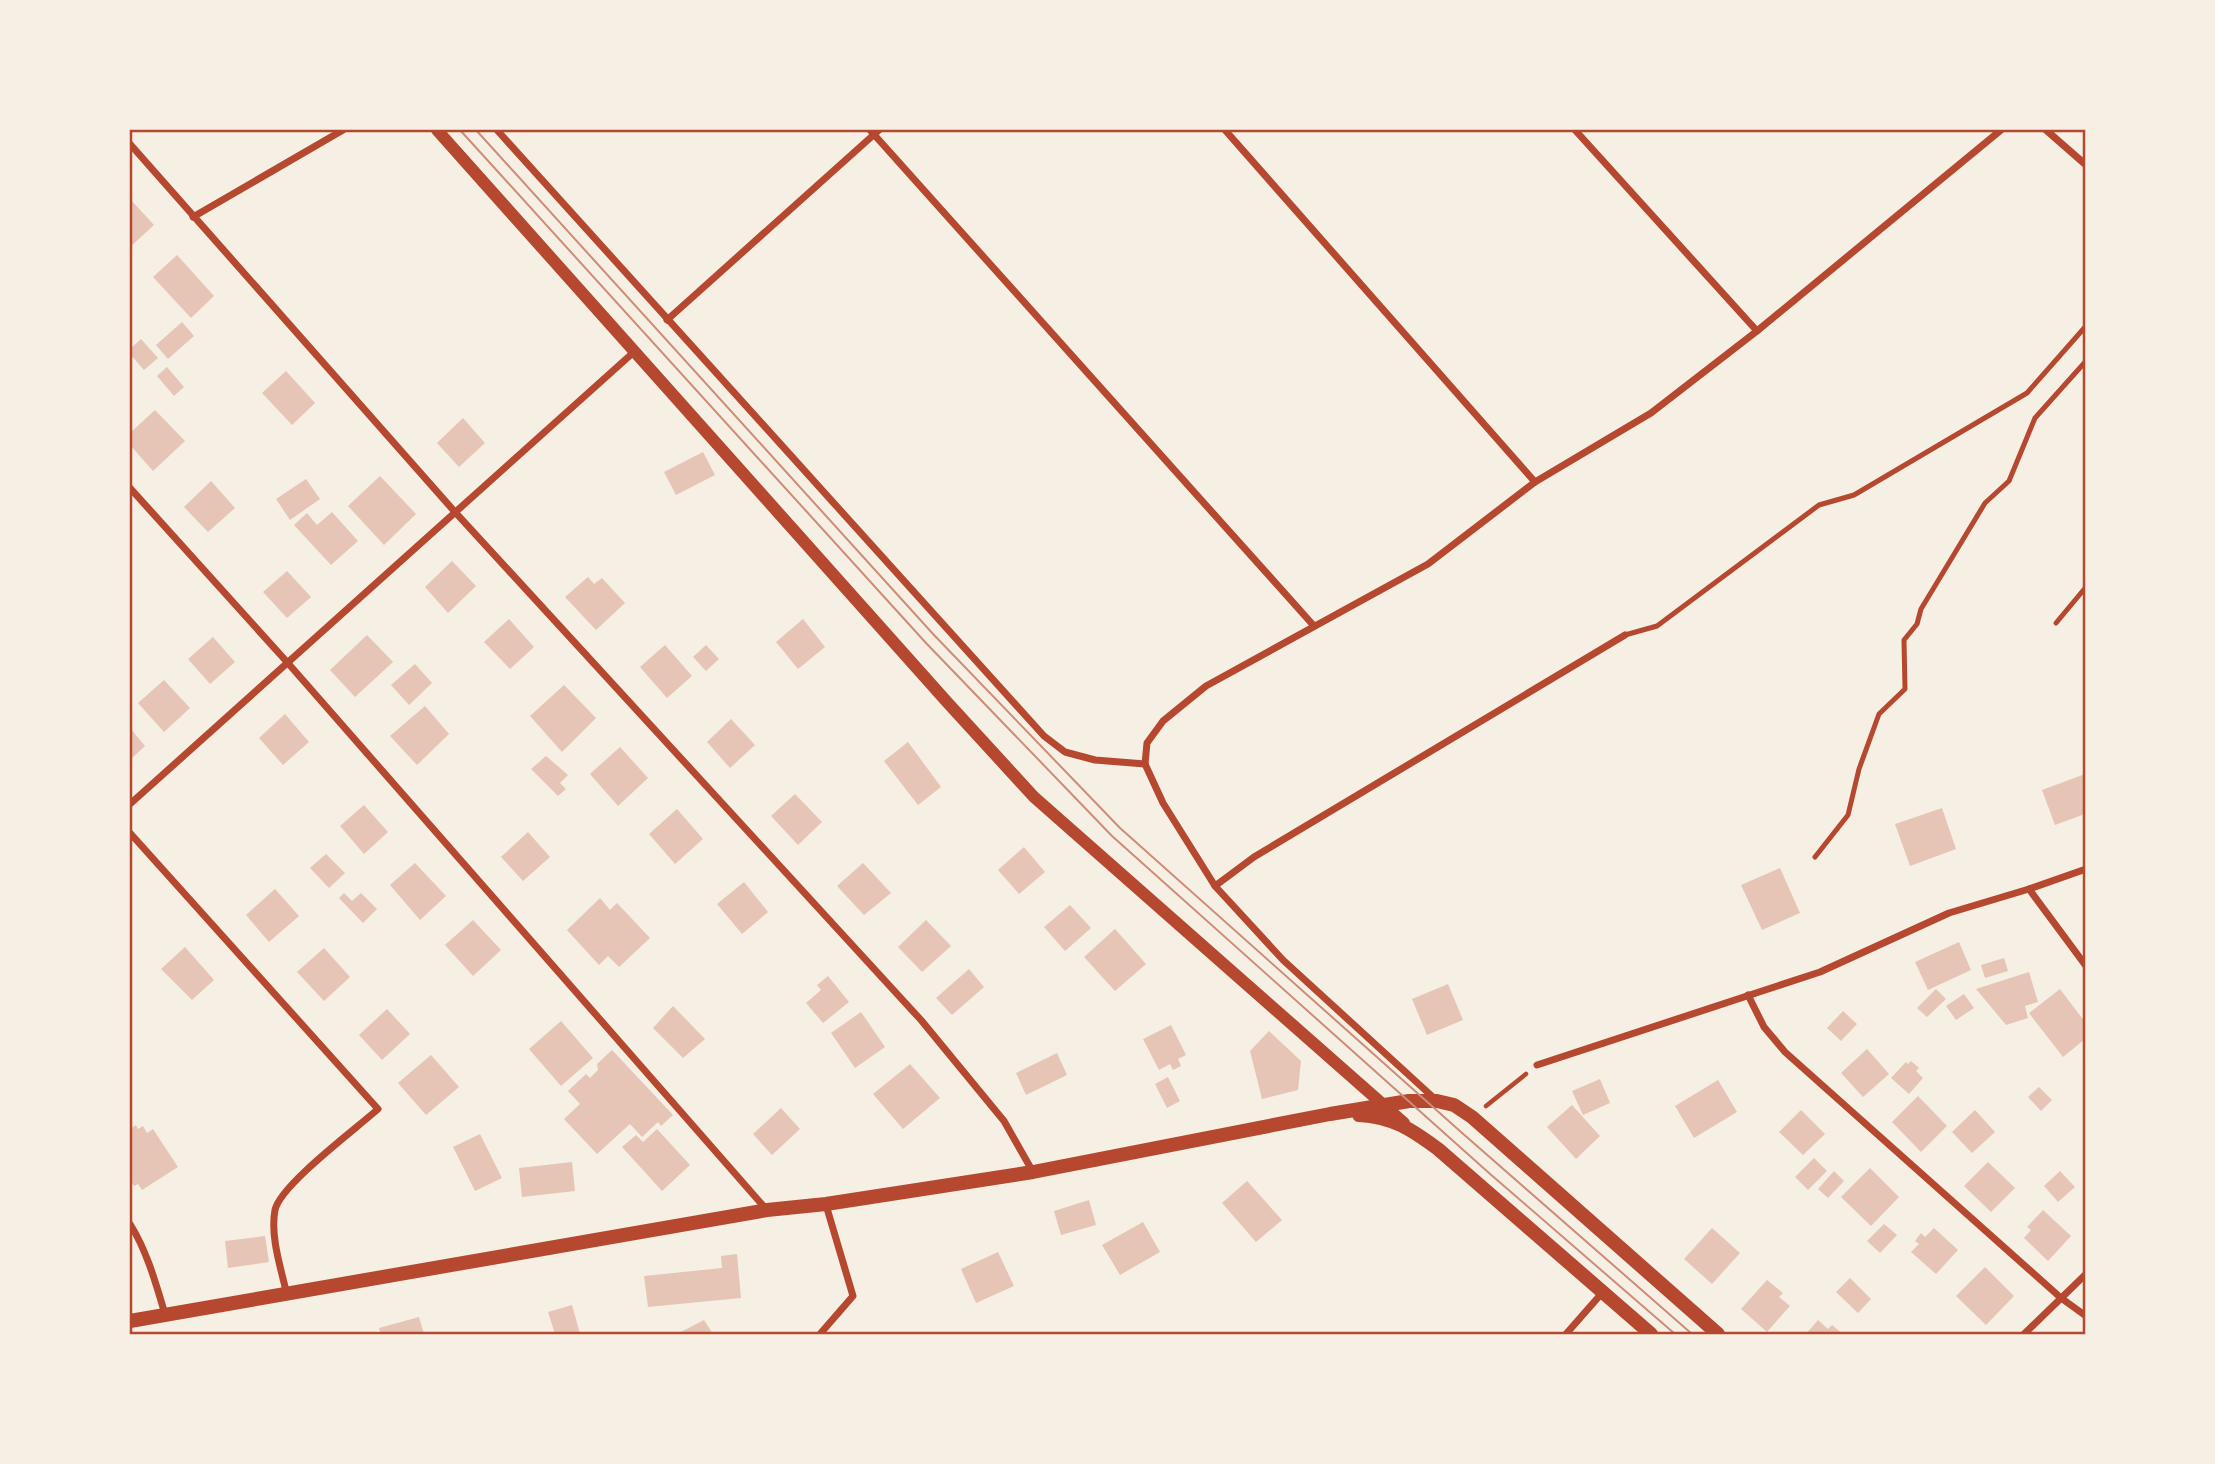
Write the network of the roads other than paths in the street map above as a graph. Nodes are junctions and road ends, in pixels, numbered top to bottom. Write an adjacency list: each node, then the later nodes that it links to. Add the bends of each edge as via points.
1 (343, 130): 11 (street)
2 (437, 130): 15 (street)
3 (497, 130): 12 (street)
4 (1225, 130): 17 (street)
5 (1575, 130): 14 (street)
6 (2001, 130): 14 (street)
7 (2046, 130): 10 (street)
8 (875, 131): 12 (street); 22 (street)
9 (130, 144): 11 (street)
10 (2085, 165)
11 (194, 217): 19 (street)
12 (667, 320): 25 (street, via 1044,736 1065,752 1094,760)
13 (2085, 326): 23 (lane, via 2027,393 1854,495 1819,505 1657,626)
14 (1757, 331): 17 (street, via 1651,413)
15 (635, 351): 19 (street); 36 (street, via 1034,797)
16 (2085, 361): 28 (lane, via 2035,418 2009,481 1985,503 1921,609 1905,640 1905,689 1879,714 1859,769 1849,815)
17 (1535, 482): 22 (street, via 1428,564)
18 (130, 488): 24 (street)
19 (455, 512): 24 (street); 39 (street, via 921,1020 1004,1121)
20 (2085, 587): 21 (lane)
21 (2056, 623)
22 (1314, 626): 25 (street, via 1206,686 1163,721 1147,743)
23 (1625, 635): 30 (street, via 1254,857)
24 (287, 662): 26 (street); 41 (street)
25 (1145, 764): 30 (street)
26 (130, 804)
27 (130, 832): 45 (street, via 379,1109 294,1181 275,1208 275,1241)
28 (1815, 857)
29 (2085, 869): 31 (street)
30 (1215, 886): 35 (street, via 1283,960)
31 (2029, 889): 32 (street); 33 (street, via 1949,913 1820,972)
32 (2085, 966)
33 (1748, 995): 34 (street); 46 (street, via 1764,1027 1785,1052)
34 (1537, 1065)
35 (1437, 1101): 36 (main road); 53 (main road, via 1472,1117)
36 (1382, 1106): 37 (main road); 38 (street)
37 (1330, 1114): 38 (main road, via 1380,1116); 39 (main road)
38 (1410, 1128): 44 (main road)
39 (1033, 1172): 40 (main road)
40 (826, 1204): 41 (main road); 50 (street, via 853,1296)
41 (767, 1210): 45 (main road)
42 (130, 1224): 47 (street)
43 (2085, 1274): 46 (street)
44 (1603, 1292): 51 (street); 52 (main road)
45 (287, 1295): 47 (main road)
46 (2061, 1298): 48 (street); 54 (street)
47 (165, 1315): 49 (main road)
48 (2085, 1316)
49 (130, 1321)
50 (820, 1335)
51 (1566, 1335)
52 (1651, 1335)
53 (1718, 1335)
54 (2024, 1335)

